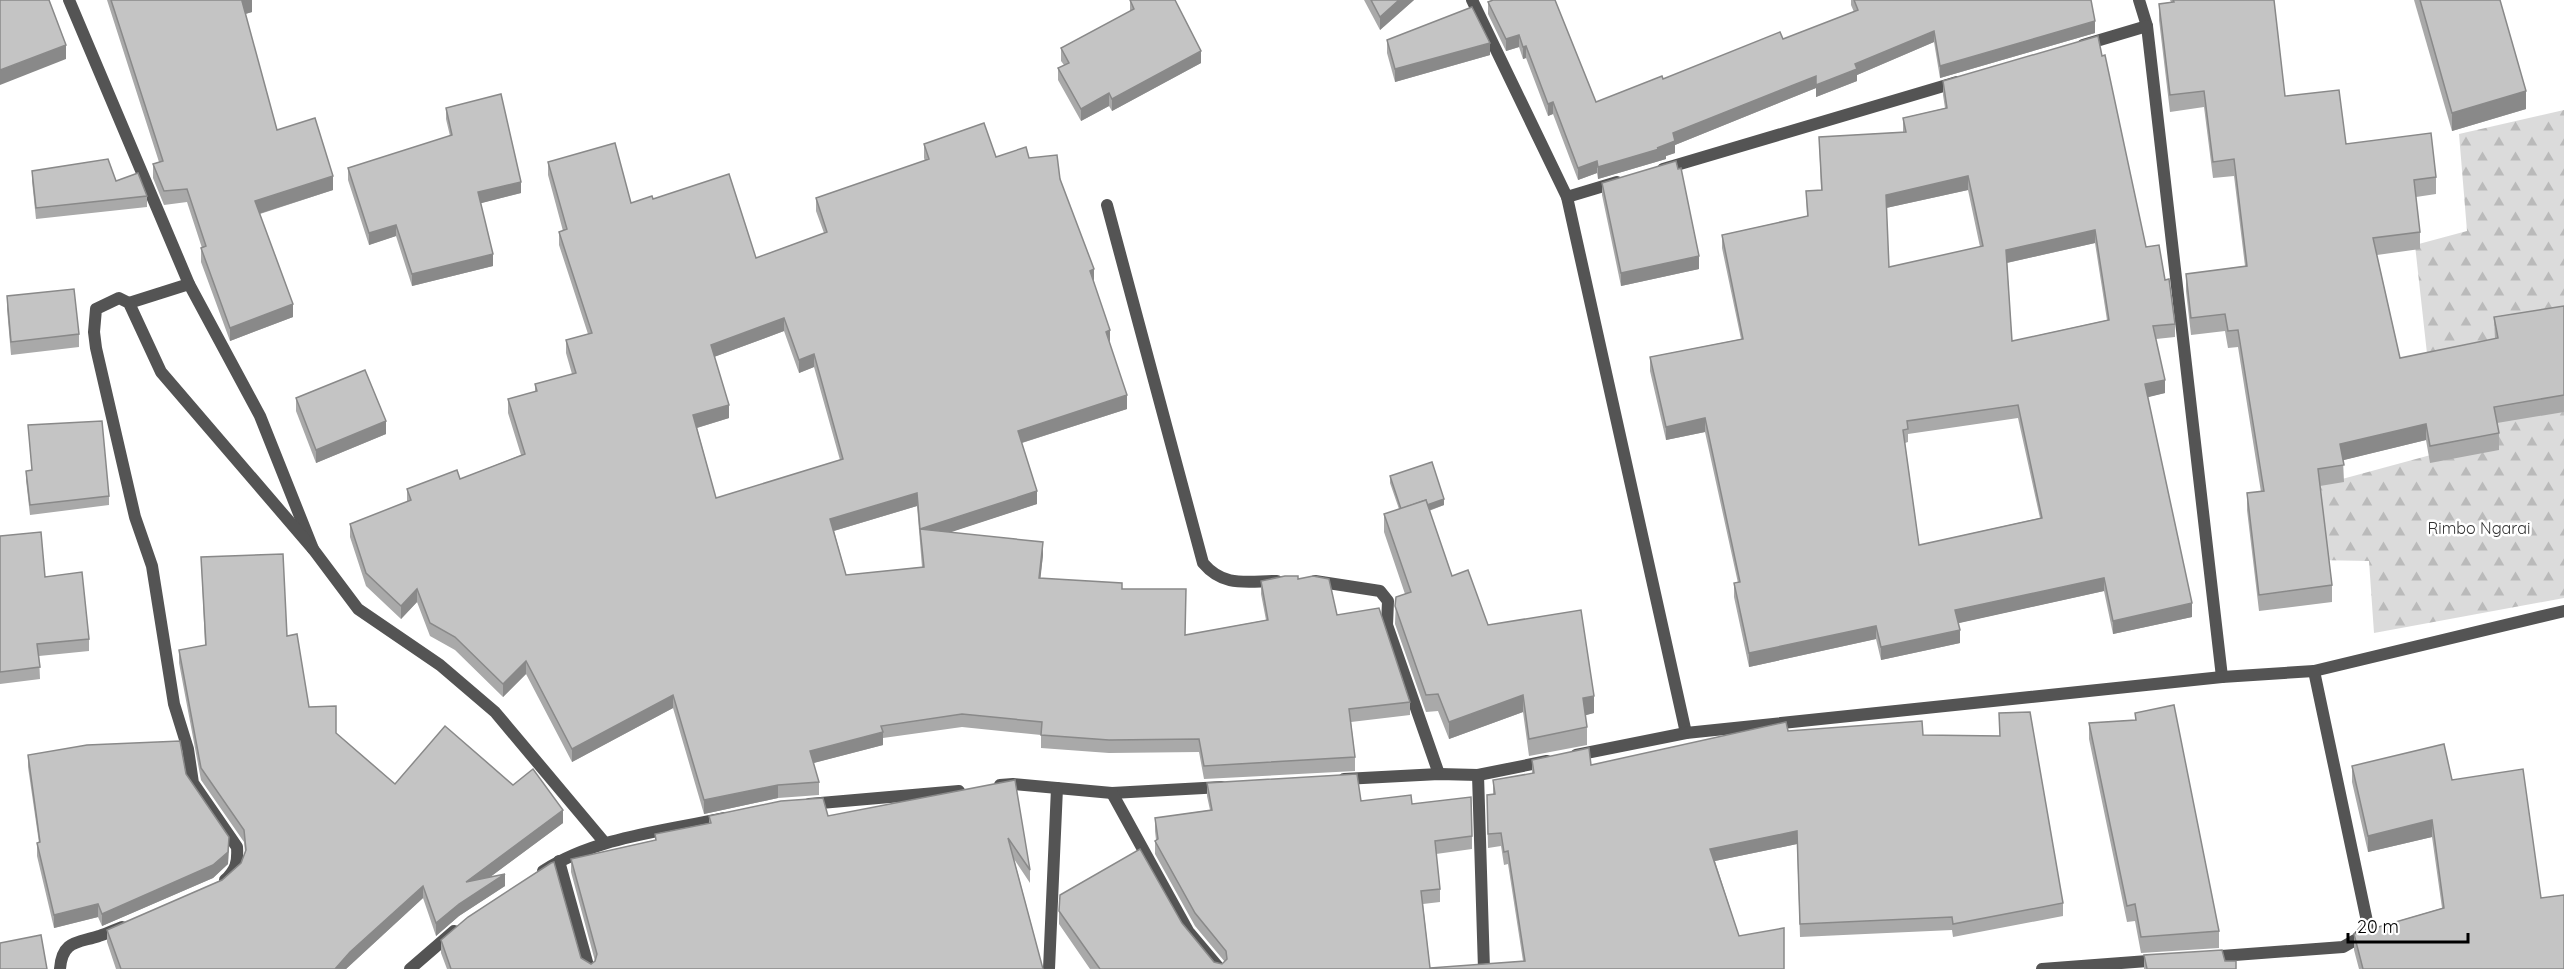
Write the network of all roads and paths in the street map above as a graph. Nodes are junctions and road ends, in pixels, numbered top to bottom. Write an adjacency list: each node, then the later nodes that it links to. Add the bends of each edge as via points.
1 (69, 0): 9 (street)
2 (1472, 0): 7 (street)
3 (2139, 0): 4 (street)
4 (2147, 26): 5 (street); 14 (street)
5 (2068, 50)
6 (1965, 80): 7 (street)
7 (1567, 197): 15 (street)
8 (1107, 205): 16 (street, via 1203,563 1214,576 1229,582 1298,581 1380,591 1388,601 1387,625)
9 (189, 284): 10 (street); 11 (street, via 260,416)
10 (129, 303): 11 (street, via 161,372); 29 (street, via 119,298 96,309 94,332 135,517 152,566 174,704 188,748 193,783 237,848 235,869)
11 (313, 549): 26 (street, via 358,609 440,665 495,712)
12 (2564, 611): 13 (street)
13 (2314, 671): 14 (street); 32 (street, via 2368,926 2343,947)
14 (2222, 677): 15 (street)
15 (1686, 733): 17 (street)
16 (1439, 774): 17 (street); 18 (street)
17 (1478, 775): 39 (street)
18 (1334, 780)
19 (1241, 786): 23 (street)
20 (992, 787): 21 (street, via 1013,783)
21 (1057, 788): 23 (street); 37 (street)
22 (971, 790): 24 (street)
23 (1112, 793): 38 (street, via 1188,931)
24 (792, 806)
25 (734, 816): 26 (street)
26 (605, 843): 27 (street)
27 (559, 861): 28 (street); 36 (street)
28 (530, 880)
29 (218, 885)
30 (132, 922): 34 (street, via 100,936 75,941 61,957)
31 (463, 923): 35 (street)
32 (2193, 958)
33 (2170, 960): 40 (street)
34 (60, 969)
35 (410, 969)
36 (590, 969)
37 (1049, 969)
38 (1220, 969)
39 (1484, 969)
40 (2042, 969)

